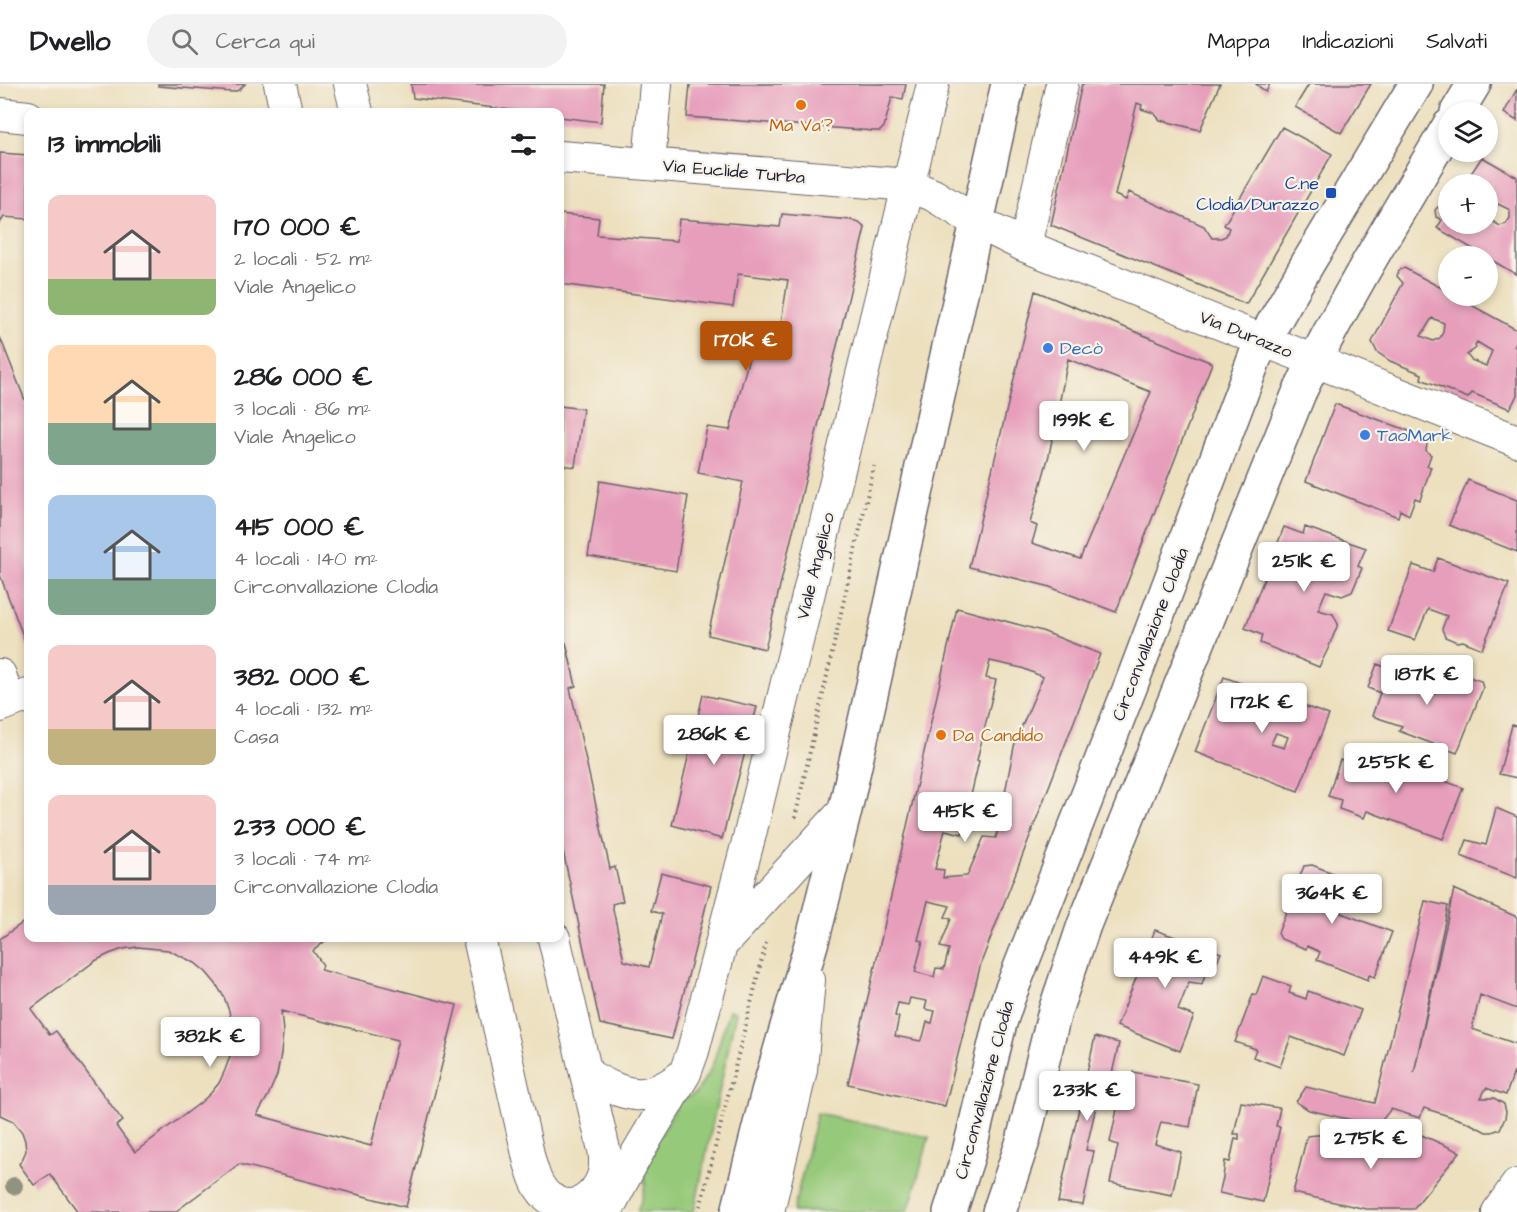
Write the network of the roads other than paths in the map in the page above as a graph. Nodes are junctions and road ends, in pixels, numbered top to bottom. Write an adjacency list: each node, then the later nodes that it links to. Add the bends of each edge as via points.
1 (280, 84): 10 (street)
2 (350, 84): 11 (street)
3 (656, 84): 16 (street)
4 (933, 84): 17 (street, Viale Angelico)
5 (1008, 84): 18 (main road, Viale Angelico)
6 (1062, 84): 19 (street)
7 (1416, 84): 20 (main road, Circonvallazione Clodia)
8 (1474, 84): 9 (main road)
9 (1463, 102)
10 (285, 108)
11 (356, 108)
12 (0, 114): 13 (street)
13 (24, 117)
14 (1438, 145): 21 (main road)
15 (564, 157): 16 (street, Via Euclide Turba)
16 (649, 163): 17 (street, Via Euclide Turba)
17 (921, 190): 18 (street); 26 (street, Viale Angelico)
18 (977, 222): 19 (street, Via Durazzo); 23 (main road, Viale Angelico)
19 (1026, 246): 20 (street, Via Durazzo)
20 (1263, 340): 21 (street, Via Durazzo); 35 (main road, Circonvallazione Clodia, via 1009,996)
21 (1314, 361): 22 (street, Via Durazzo); 36 (main road, via 1084,925 1055,1011 1023,1141)
22 (1517, 441)
23 (845, 810): 26 (street, Viale Angelico); 29 (main road, Viale Angelico, via 814,934)
24 (480, 942): 31 (street)
25 (555, 942): 28 (street)
26 (720, 947): 27 (street, Viale Angelico)
27 (685, 1073): 28 (street, via 669,1086 643,1094 612,1088); 32 (street, Viale Angelico, via 635,1157)
28 (586, 1074): 32 (street, via 605,1154)
29 (782, 1093): 33 (main road, Viale Angelico); 34 (street)
30 (1517, 1185): 37 (street)
31 (541, 1201): 32 (street, via 548,1197 567,1206)
32 (598, 1209)
33 (738, 1212)
34 (768, 1212)
35 (950, 1212)
36 (999, 1212)
37 (1498, 1212)

